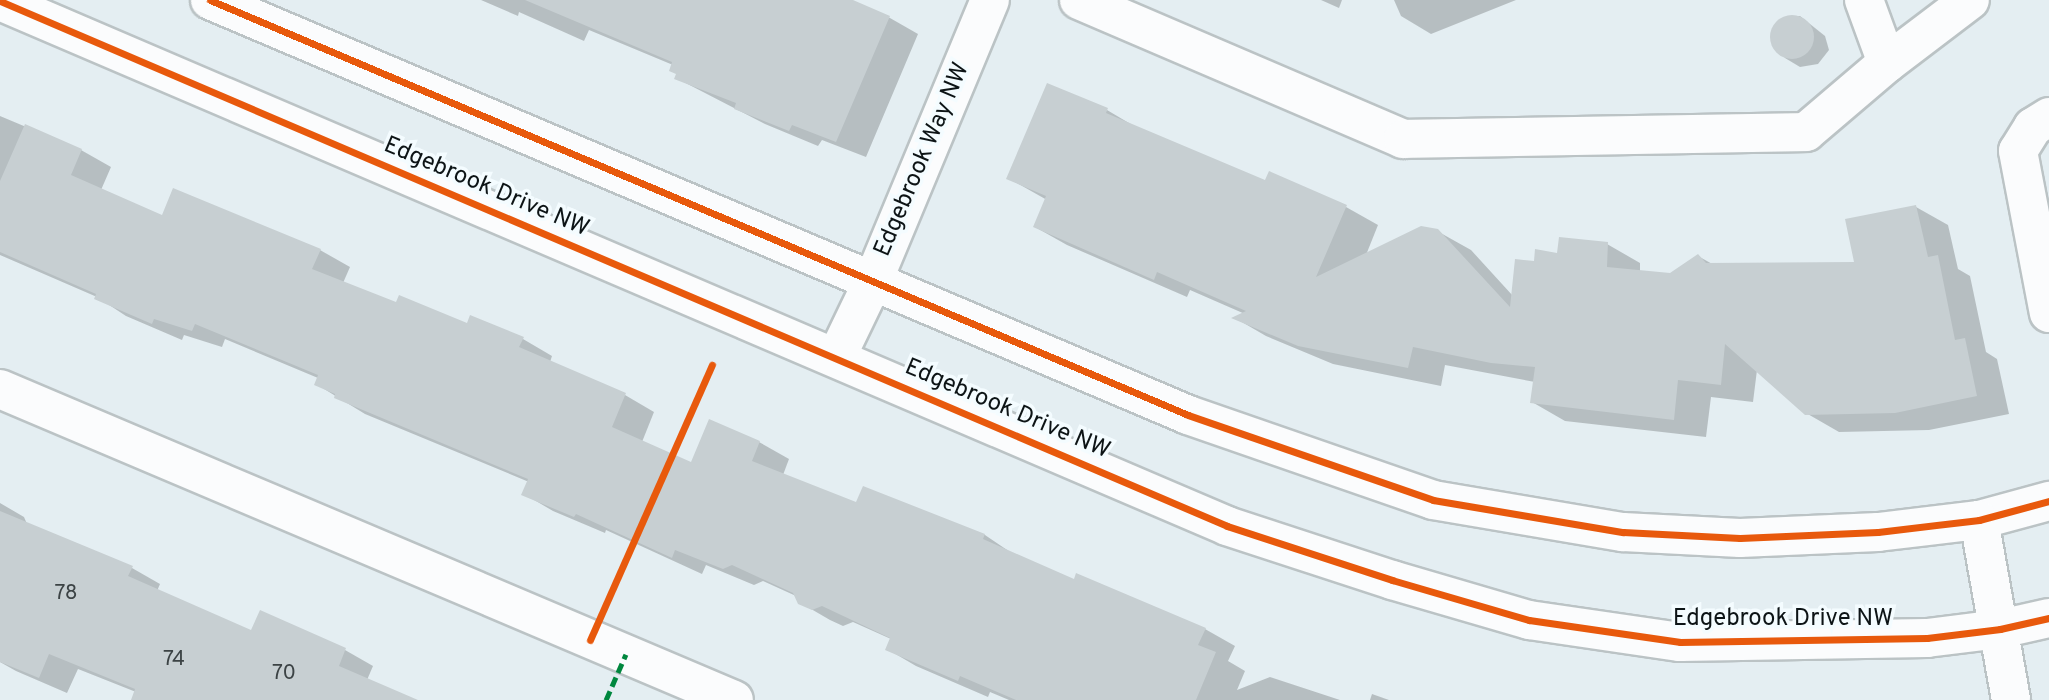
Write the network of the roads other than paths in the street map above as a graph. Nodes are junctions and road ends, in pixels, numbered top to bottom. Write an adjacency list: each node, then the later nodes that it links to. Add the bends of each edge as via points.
1 (210, 0): 9 (street)
2 (990, 0): 9 (street, Edgebrook Way NW)
3 (1079, 0): 7 (street, via 1403,139 1805,132)
4 (1864, 0): 7 (street)
5 (1970, 0): 7 (street)
6 (0, 1): 11 (street, Edgebrook Drive NW)
7 (1887, 63)
8 (2049, 117): 10 (street, via 2033,127 2018,151)
9 (873, 281): 11 (street, Edgebrook Way NW); 14 (street, via 1188,415 1433,500 1623,532 1740,538 1878,532)
10 (2049, 313)
11 (836, 358): 16 (street, Edgebrook Drive NW, via 1227,526 1529,620 1680,642 1927,638)
12 (0, 389): 17 (street)
13 (2049, 501): 14 (street)
14 (1979, 520): 16 (street)
15 (2049, 618): 16 (street, Edgebrook Drive NW)
16 (2000, 629): 18 (street)
17 (734, 700)
18 (2011, 700)

